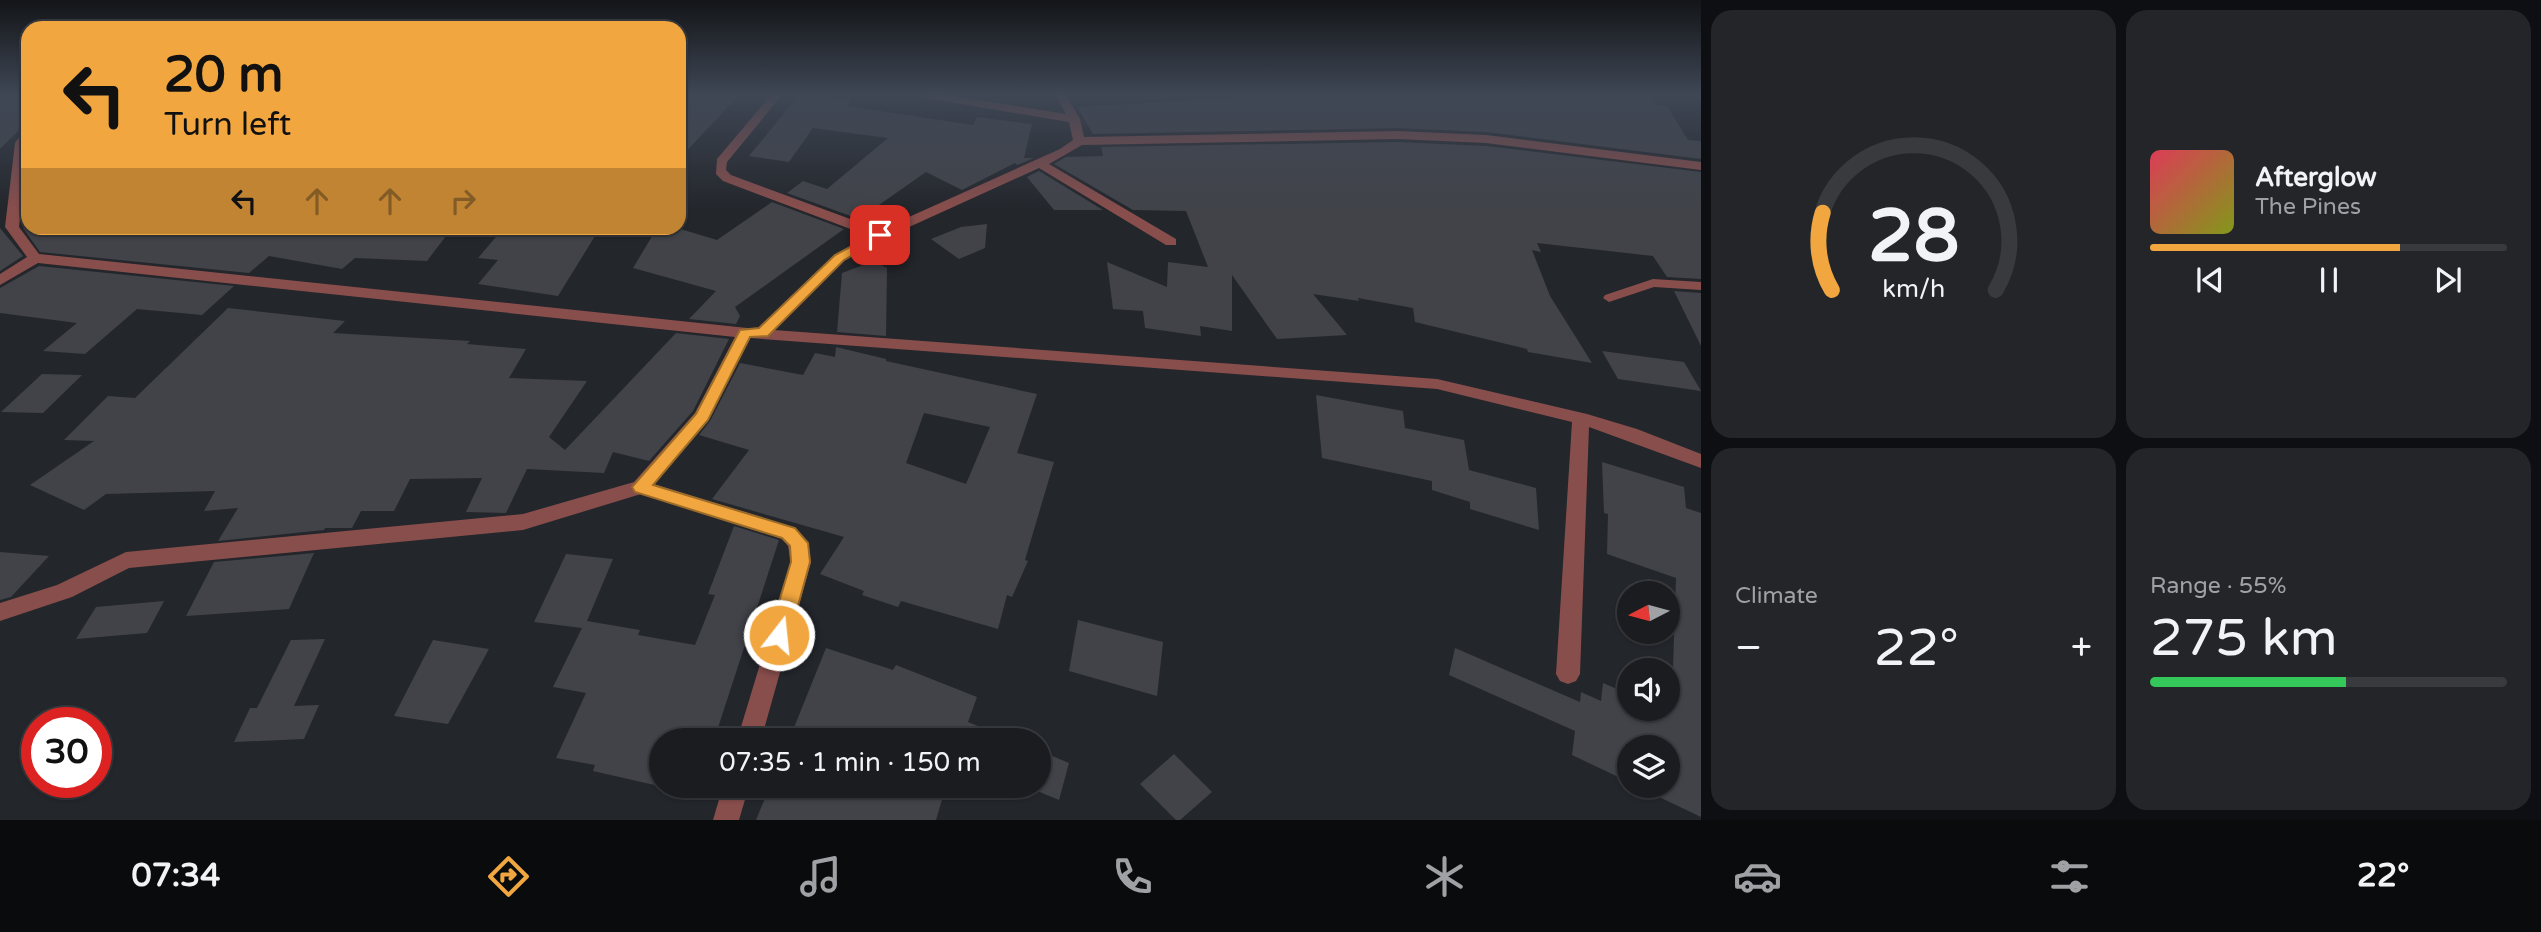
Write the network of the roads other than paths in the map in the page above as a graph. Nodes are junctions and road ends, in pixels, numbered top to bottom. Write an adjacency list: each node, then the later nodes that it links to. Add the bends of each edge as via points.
1 (745, 133): 7 (street, via 721,162 720,171 727,178)
2 (1077, 133): 3 (street)
3 (1079, 141): 5 (street); 6 (street, via 1397,135 1486,139)
4 (21, 143): 9 (street, via 12,227)
5 (1039, 163): 7 (street); 8 (street)
6 (1701, 166)
7 (880, 235): 13 (street, via 839,258)
8 (1171, 242)
9 (35, 258): 10 (street); 13 (street)
10 (0, 281)
11 (1701, 286): 12 (lane, via 1653,283)
12 (1609, 299)
13 (754, 333): 14 (street, via 1437,384); 16 (street, via 702,416)
14 (1581, 418): 15 (street); 18 (street)
15 (1701, 461)
16 (641, 487): 17 (street, via 523,522 126,560 64,591); 19 (street, via 789,533 799,543 801,562)
17 (0, 612)
18 (1568, 674)
19 (753, 728)
20 (732, 798): 21 (street)
21 (726, 820)

